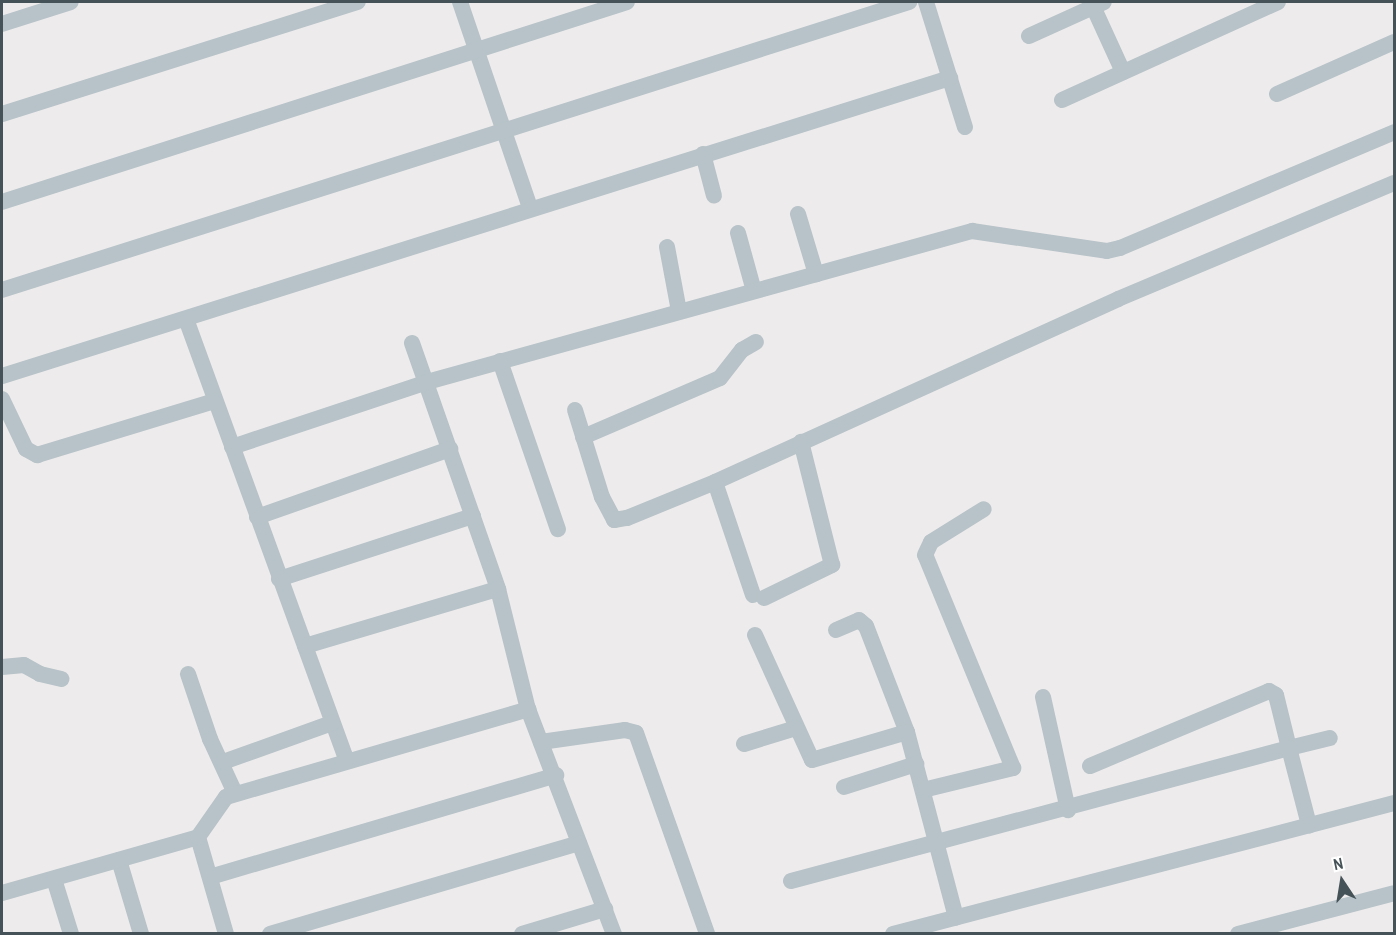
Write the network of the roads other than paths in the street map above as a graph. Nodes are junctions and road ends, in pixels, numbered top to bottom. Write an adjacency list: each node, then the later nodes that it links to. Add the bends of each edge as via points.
1 (71, 2): 9 (street)
2 (358, 2): 17 (street)
3 (460, 2): 12 (street)
4 (627, 2): 12 (street)
5 (909, 2): 19 (street)
6 (926, 2): 14 (street)
7 (1278, 2): 13 (street)
8 (1096, 3): 10 (street); 13 (street)
9 (2, 24)
10 (1029, 36)
11 (1395, 42): 15 (street)
12 (477, 50): 19 (street); 24 (street)
13 (1123, 72): 16 (street)
14 (950, 78): 18 (street); 21 (street)
15 (1277, 94)
16 (1062, 100)
17 (2, 114)
18 (965, 127)
19 (504, 130): 25 (street); 30 (street)
20 (1395, 132): 29 (street, via 1120,248 1107,250 972,231)
21 (703, 154): 23 (street); 25 (street)
22 (1395, 183): 43 (street, via 1118,299)
23 (714, 196)
24 (2, 202)
25 (530, 208): 33 (street)
26 (798, 214): 29 (street)
27 (738, 233): 31 (street)
28 (667, 247): 32 (street)
29 (816, 274): 31 (street)
30 (2, 290)
31 (754, 291): 32 (street)
32 (679, 311): 36 (street)
33 (186, 319): 37 (street); 40 (street)
34 (756, 342): 42 (street, via 742,350 720,378)
35 (412, 344): 38 (street)
36 (500, 361): 38 (street); 50 (street)
37 (2, 376)
38 (427, 382): 44 (street); 45 (street)
39 (2, 399): 40 (street, via 26,449 37,455)
40 (215, 401): 44 (street)
41 (575, 410): 42 (street)
42 (583, 437): 46 (street, via 602,497 614,520 627,519)
43 (801, 442): 46 (street); 46 (street, via 832,565 759,597)
44 (232, 447): 49 (street)
45 (450, 449): 48 (street); 49 (street)
46 (715, 482)
47 (984, 509): 74 (street, via 931,543 925,555 1013,768)
48 (473, 516): 51 (street); 52 (street)
49 (257, 517): 51 (street)
50 (558, 529)
51 (279, 579): 55 (street)
52 (498, 589): 55 (street); 60 (street)
53 (836, 630): 63 (street, via 859,620 866,626)
54 (755, 635): 62 (street)
55 (305, 646): 61 (street)
56 (2, 667): 58 (street, via 24,665 40,675)
57 (188, 674): 69 (street)
58 (61, 679)
59 (1043, 697): 77 (street)
60 (528, 709): 65 (street); 68 (street)
61 (332, 723): 68 (street); 69 (street)
62 (796, 728): 63 (street, via 812,760); 66 (street)
63 (907, 732): 70 (street)
64 (1330, 738): 67 (street)
65 (541, 742): 72 (street); 96 (street, via 625,730 636,733)
66 (744, 744)
67 (1289, 748): 71 (street, via 1276,695 1269,692); 77 (street); 78 (street)
68 (347, 761): 75 (street)
69 (222, 762): 75 (street)
70 (916, 764): 73 (street); 74 (street)
71 (1090, 765)
72 (556, 775): 80 (street); 83 (street)
73 (844, 787)
74 (923, 790): 81 (street)
75 (236, 793): 79 (street, via 219,805)
76 (1395, 803): 78 (street)
77 (1068, 810): 81 (street)
78 (1309, 825): 89 (street)
79 (198, 837): 82 (street); 83 (street)
80 (579, 843): 88 (street); 93 (street)
81 (939, 844): 85 (street); 89 (street)
82 (119, 860): 84 (street); 91 (street)
83 (210, 877): 92 (street)
84 (54, 879): 86 (street); 90 (street)
85 (791, 881)
86 (2, 893)
87 (1395, 893): 98 (street)
88 (605, 909): 94 (street); 95 (street)
89 (956, 918): 97 (street)
90 (70, 933)
91 (141, 933)
92 (226, 933)
93 (270, 933)
94 (522, 933)
95 (614, 933)
96 (707, 933)
97 (893, 933)
98 (1238, 933)

